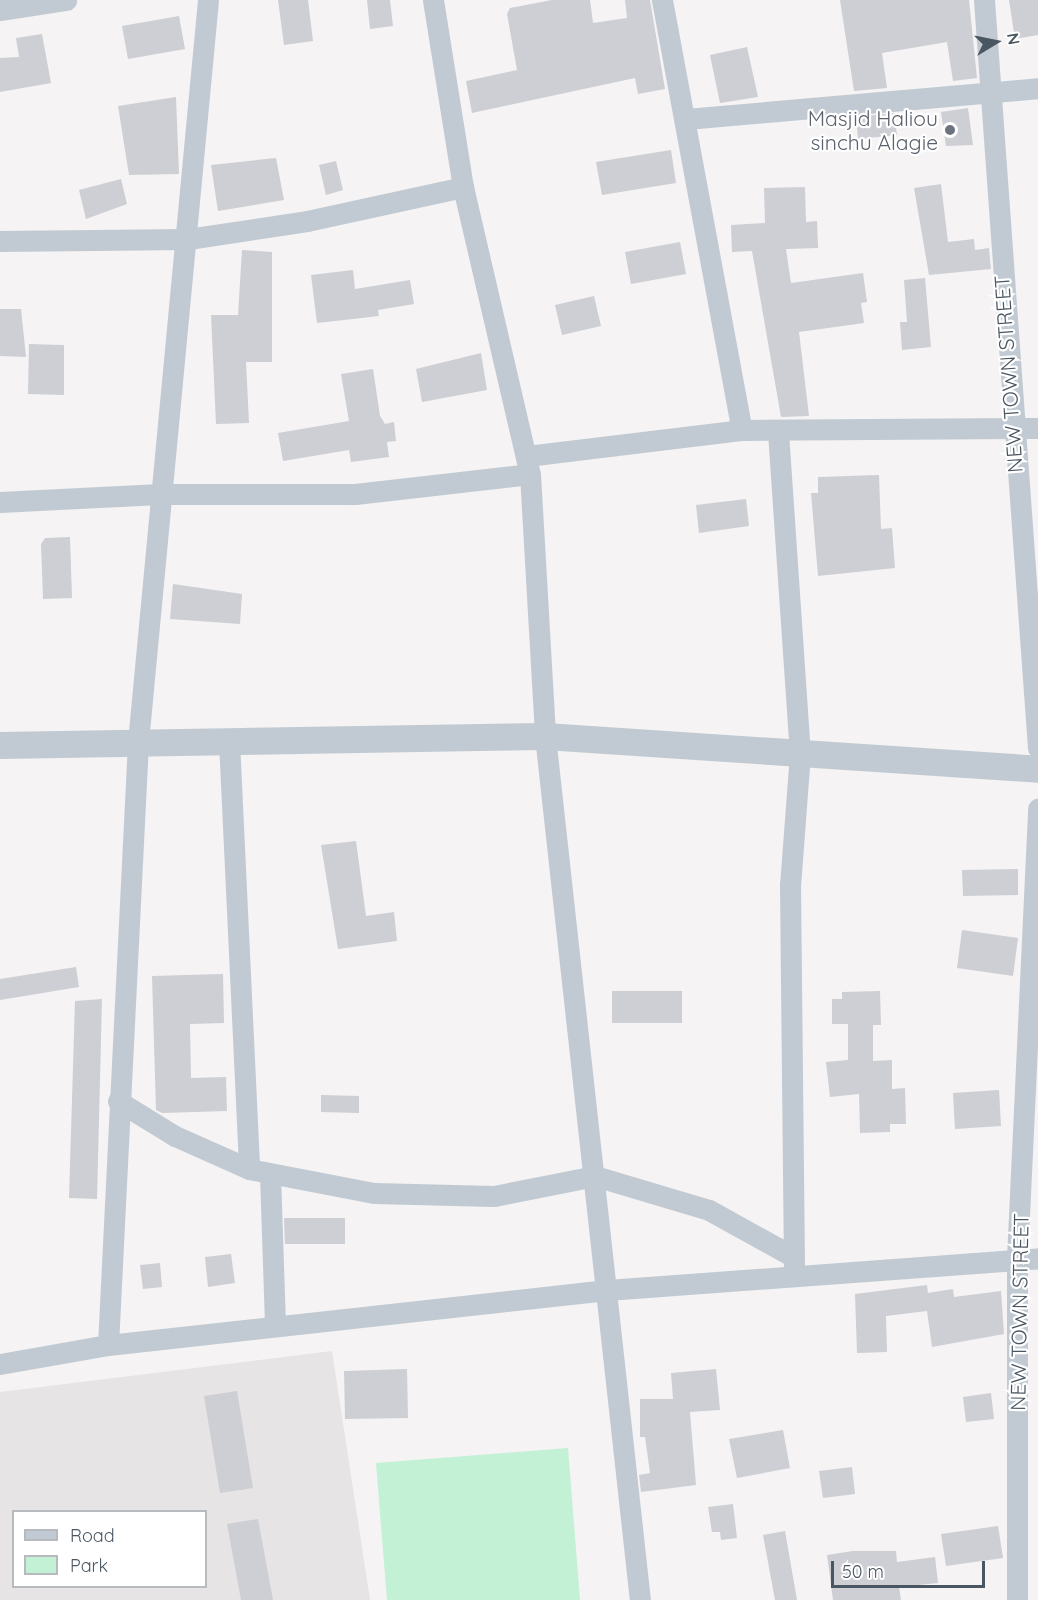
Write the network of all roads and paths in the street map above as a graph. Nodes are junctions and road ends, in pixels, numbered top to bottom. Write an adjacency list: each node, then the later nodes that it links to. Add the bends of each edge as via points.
1 (65, 0): 6 (street)
2 (208, 0): 11 (street)
3 (433, 0): 10 (street)
4 (662, 0): 9 (street)
5 (984, 0): 8 (street, NEW TOWN STREET)
6 (0, 10)
7 (1038, 88): 8 (street)
8 (987, 92): 9 (street); 13 (street, NEW TOWN STREET)
9 (686, 119): 15 (street)
10 (464, 187): 11 (street, via 307,221); 17 (street)
11 (188, 239): 12 (street); 18 (street)
12 (0, 241)
13 (1012, 427): 14 (street); 16 (street); 24 (street, NEW TOWN STREET)
14 (1038, 428)
15 (742, 430): 16 (street); 17 (street)
16 (778, 432): 25 (street)
17 (528, 465): 18 (street, via 355,494); 20 (street)
18 (160, 494): 19 (street); 22 (street)
19 (0, 502)
20 (545, 736): 21 (street); 25 (street); 31 (street)
21 (229, 741): 22 (street); 29 (street)
22 (138, 742): 23 (street); 28 (street)
23 (0, 745)
24 (1038, 748)
25 (800, 753): 26 (street); 33 (street, via 790,885)
26 (1038, 769)
27 (1038, 808): 32 (street, NEW TOWN STREET)
28 (118, 1101): 29 (street, via 175,1136); 36 (street)
29 (249, 1169): 30 (street)
30 (270, 1174): 31 (street, via 375,1193 494,1196); 35 (street)
31 (595, 1176): 33 (street, via 709,1210); 34 (street)
32 (1028, 1258): 33 (street); 39 (street, NEW TOWN STREET)
33 (793, 1266): 34 (street)
34 (607, 1290): 35 (street); 38 (street)
35 (275, 1326): 36 (street)
36 (108, 1345): 37 (street)
37 (0, 1364)
38 (640, 1600)
39 (1017, 1600)

